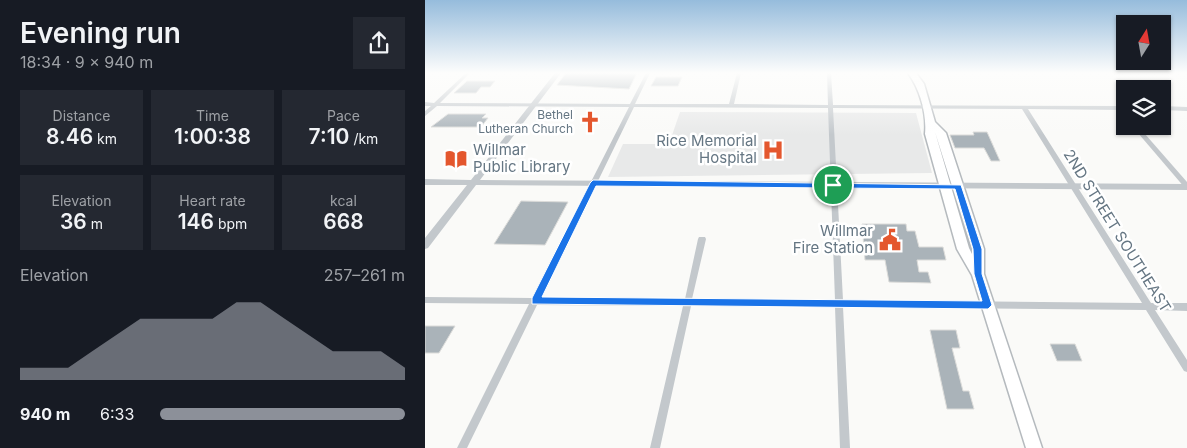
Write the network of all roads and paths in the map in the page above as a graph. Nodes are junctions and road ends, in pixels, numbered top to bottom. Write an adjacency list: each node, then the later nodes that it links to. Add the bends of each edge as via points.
1 (446, 94): 8 (street)
2 (541, 94): 9 (street)
3 (638, 94): 10 (street)
4 (734, 94): 11 (street)
5 (830, 94): 12 (street)
6 (923, 94): 13 (main road)
7 (425, 104): 8 (street)
8 (435, 104): 9 (street); 18 (street)
9 (532, 105): 10 (street); 22 (street)
10 (632, 106): 11 (street); 23 (street)
11 (731, 106): 12 (street)
12 (830, 107): 13 (street); 24 (street)
13 (927, 108): 16 (street); 19 (main road)
14 (1116, 108): 16 (street)
15 (1171, 108): 17 (street)
16 (1025, 109): 27 (street, 2ND STREET SOUTHEAST)
17 (1187, 109)
18 (425, 114)
19 (931, 122): 25 (main road, via 930,134); 26 (main road, via 941,133)
20 (1143, 135): 28 (street)
21 (425, 182): 22 (street)
22 (473, 182): 23 (street); 30 (street)
23 (593, 183): 24 (street); 33 (street)
24 (833, 185): 25 (street); 35 (street)
25 (944, 186): 26 (street); 31 (main road, via 963,249)
26 (958, 186): 27 (street); 31 (main road, via 978,249)
27 (1073, 186): 28 (street); 37 (street, 2ND STREET SOUTHEAST)
28 (1187, 187)
29 (702, 239): 34 (street)
30 (425, 245)
31 (978, 274): 36 (main road)
32 (425, 300): 33 (street)
33 (535, 301): 34 (street); 40 (street)
34 (688, 303): 35 (street); 41 (street)
35 (839, 305): 36 (street); 42 (street)
36 (988, 305): 37 (street); 43 (main road)
37 (1148, 307): 38 (street); 39 (street, 2ND STREET SOUTHEAST)
38 (1187, 307)
39 (1187, 368)
40 (462, 448)
41 (655, 448)
42 (845, 448)
43 (1035, 448)

